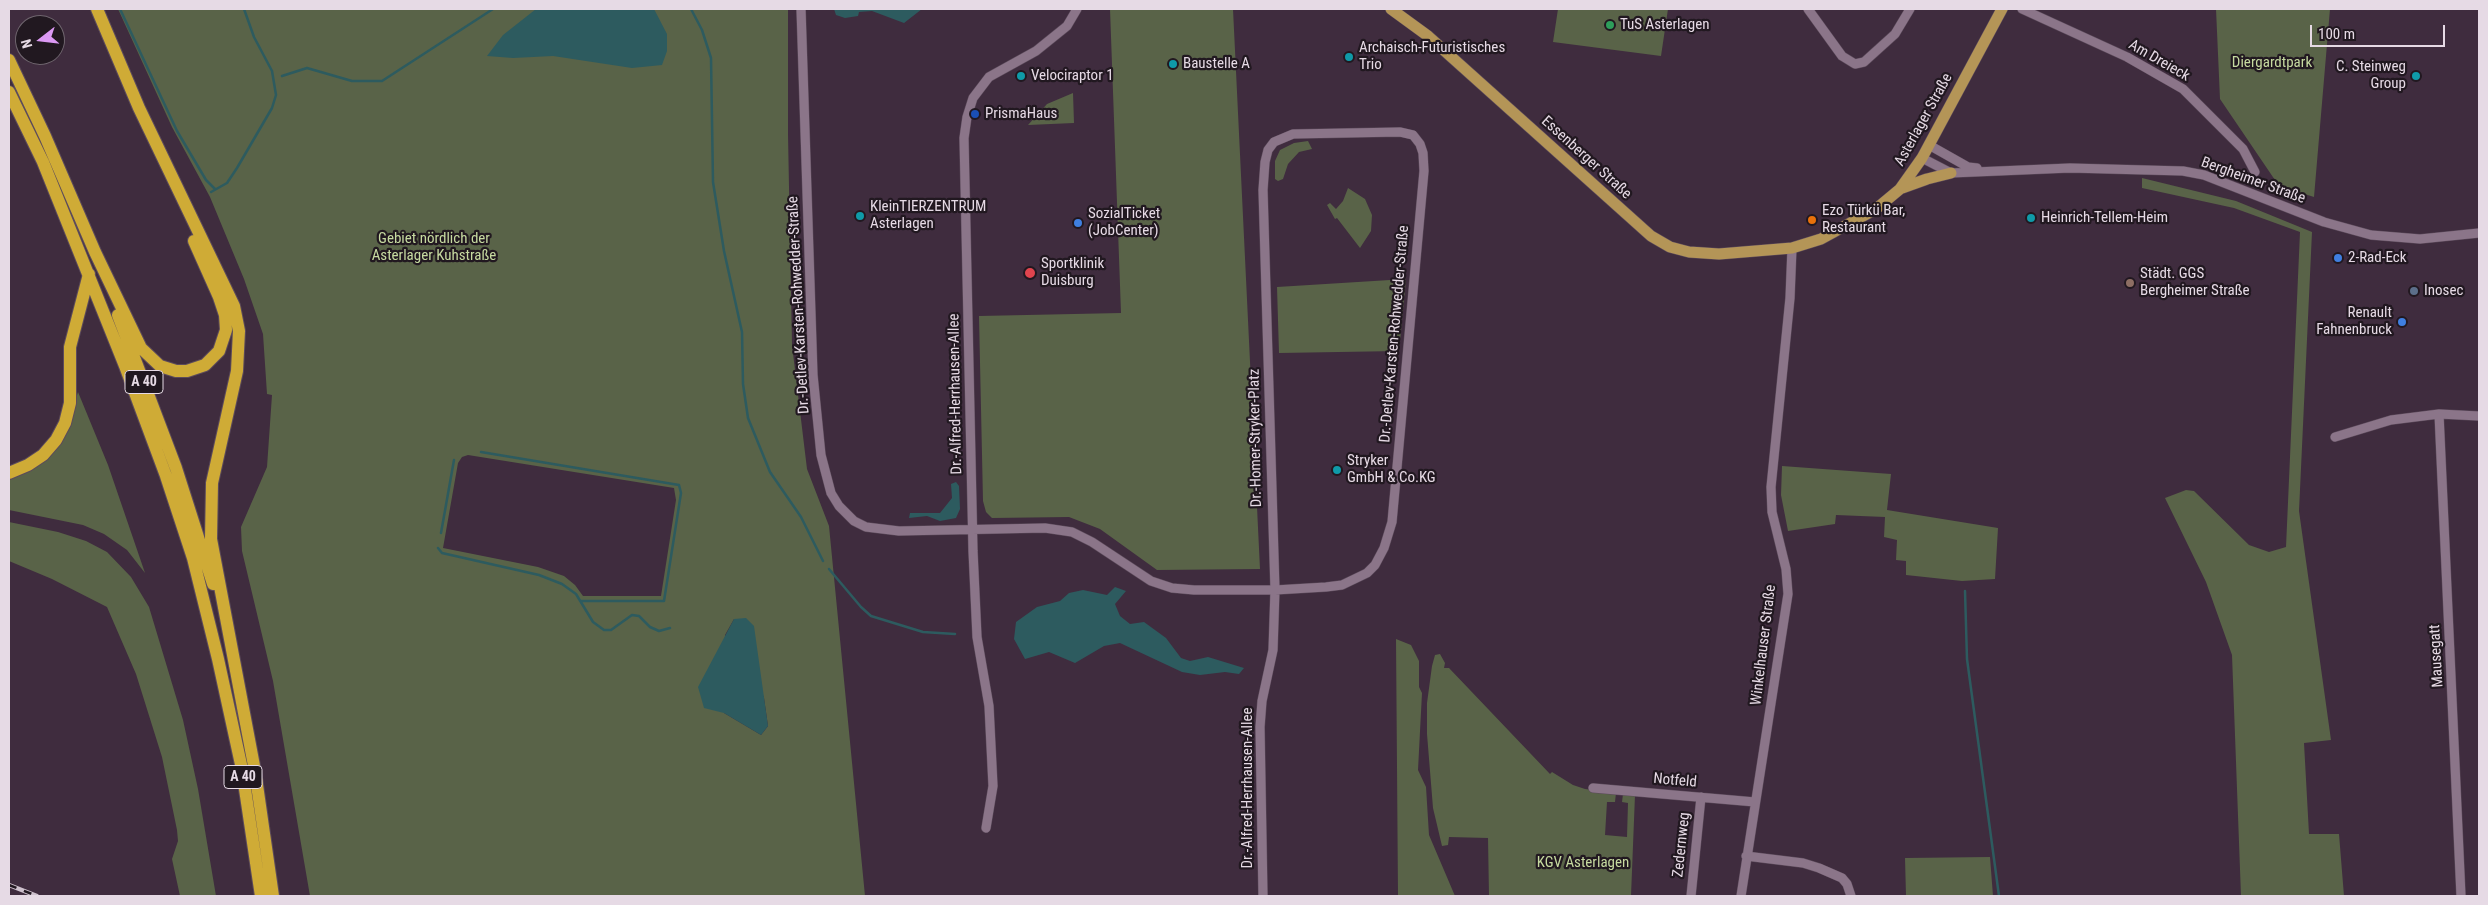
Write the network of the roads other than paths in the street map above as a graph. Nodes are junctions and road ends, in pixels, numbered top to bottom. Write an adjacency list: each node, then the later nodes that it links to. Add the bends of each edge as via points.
1 (89, 9): 12 (highway, via 199,251 225,316 224,342 219,352 205,365 187,371 168,369 152,360 142,348 95,252)
2 (98, 9): 29 (highway, via 139,108 230,298 239,331 237,371 212,483 211,539)
3 (801, 9): 27 (street, Dr.-Detlev-Karsten-Rohwedder-Straße, via 813,375 821,455 831,493 839,506 866,527 900,531)
4 (1077, 9): 27 (street, Dr.-Alfred-Herrhausen-Allee, via 1067,26 1036,51 989,77 973,98 967,117 964,163)
5 (1392, 9): 20 (main road, Essenberger Straße, via 1428,36 1651,236 1670,247 1689,252 1719,254)
6 (1808, 9): 7 (street, via 1842,56 1855,64 1864,62 1895,34)
7 (1910, 9)
8 (2002, 9): 13 (main road, Asterlager Straße)
9 (2022, 9): 16 (street, Am Dreieck, via 2127,57 2183,89 2243,149)
10 (9, 60): 12 (highway, A 40)
11 (9, 92): 21 (highway, A 40, via 43,162)
12 (45, 136): 29 (highway, A 40, via 176,468)
13 (1929, 145): 14 (main road, Asterlager Straße); 15 (street, Bergheimer Straße, via 1968,167)
14 (1922, 158): 17 (street); 18 (main road, Asterlager Straße)
15 (1985, 170): 17 (street, Bergheimer Straße); 19 (street, Bergheimer Straße, via 2132,168 2183,172 2204,175 2324,222 2371,235 2420,239)
16 (2255, 172)
17 (1952, 173): 18 (main road)
18 (1900, 189): 20 (main road, Asterlager Straße, via 1864,216 1821,239)
19 (2479, 233)
20 (1792, 248): 32 (street, Winkelhauser Straße, via 1771,487 1772,512 1786,569 1788,594)
21 (89, 274): 26 (highway, via 70,347 70,403 65,422 43,455); 35 (highway, A 40, via 166,476 193,558 242,769)
22 (1266, 286): 28 (street, Dr.-Homer-Stryker-Platz); 28 (street, Dr.-Detlev-Karsten-Rohwedder-Straße, via 1265,162 1274,142 1293,134 1384,132 1413,135 1423,153 1424,171 1392,522 1384,548 1374,565 1358,579 1342,585)
23 (2440, 414): 24 (street); 25 (street, via 2391,420); 41 (street, Mausegatt)
24 (2479, 416)
25 (2335, 437)
26 (9, 473)
27 (972, 529): 28 (street, Dr.-Detlev-Karsten-Rohwedder-Straße, via 1045,528 1072,532 1151,581 1172,588); 33 (street, Dr.-Alfred-Herrhausen-Allee, via 977,637 989,706 993,785)
28 (1274, 590): 37 (street, Dr.-Alfred-Herrhausen-Allee, via 1273,650 1260,727)
29 (228, 634): 36 (highway, A 40, via 255,771)
30 (1593, 788): 31 (street, Notfeld)
31 (1701, 797): 32 (street, Notfeld); 38 (street, Zedernweg)
32 (1755, 802): 34 (street, Winkelhauser Straße)
33 (986, 828)
34 (1746, 856): 39 (street, Winkelhauser Straße); 40 (street, via 1819,868 1842,878)
35 (261, 896)
36 (272, 896)
37 (1263, 896)
38 (1691, 896)
39 (1741, 896)
40 (1851, 896)
41 (2461, 896)

